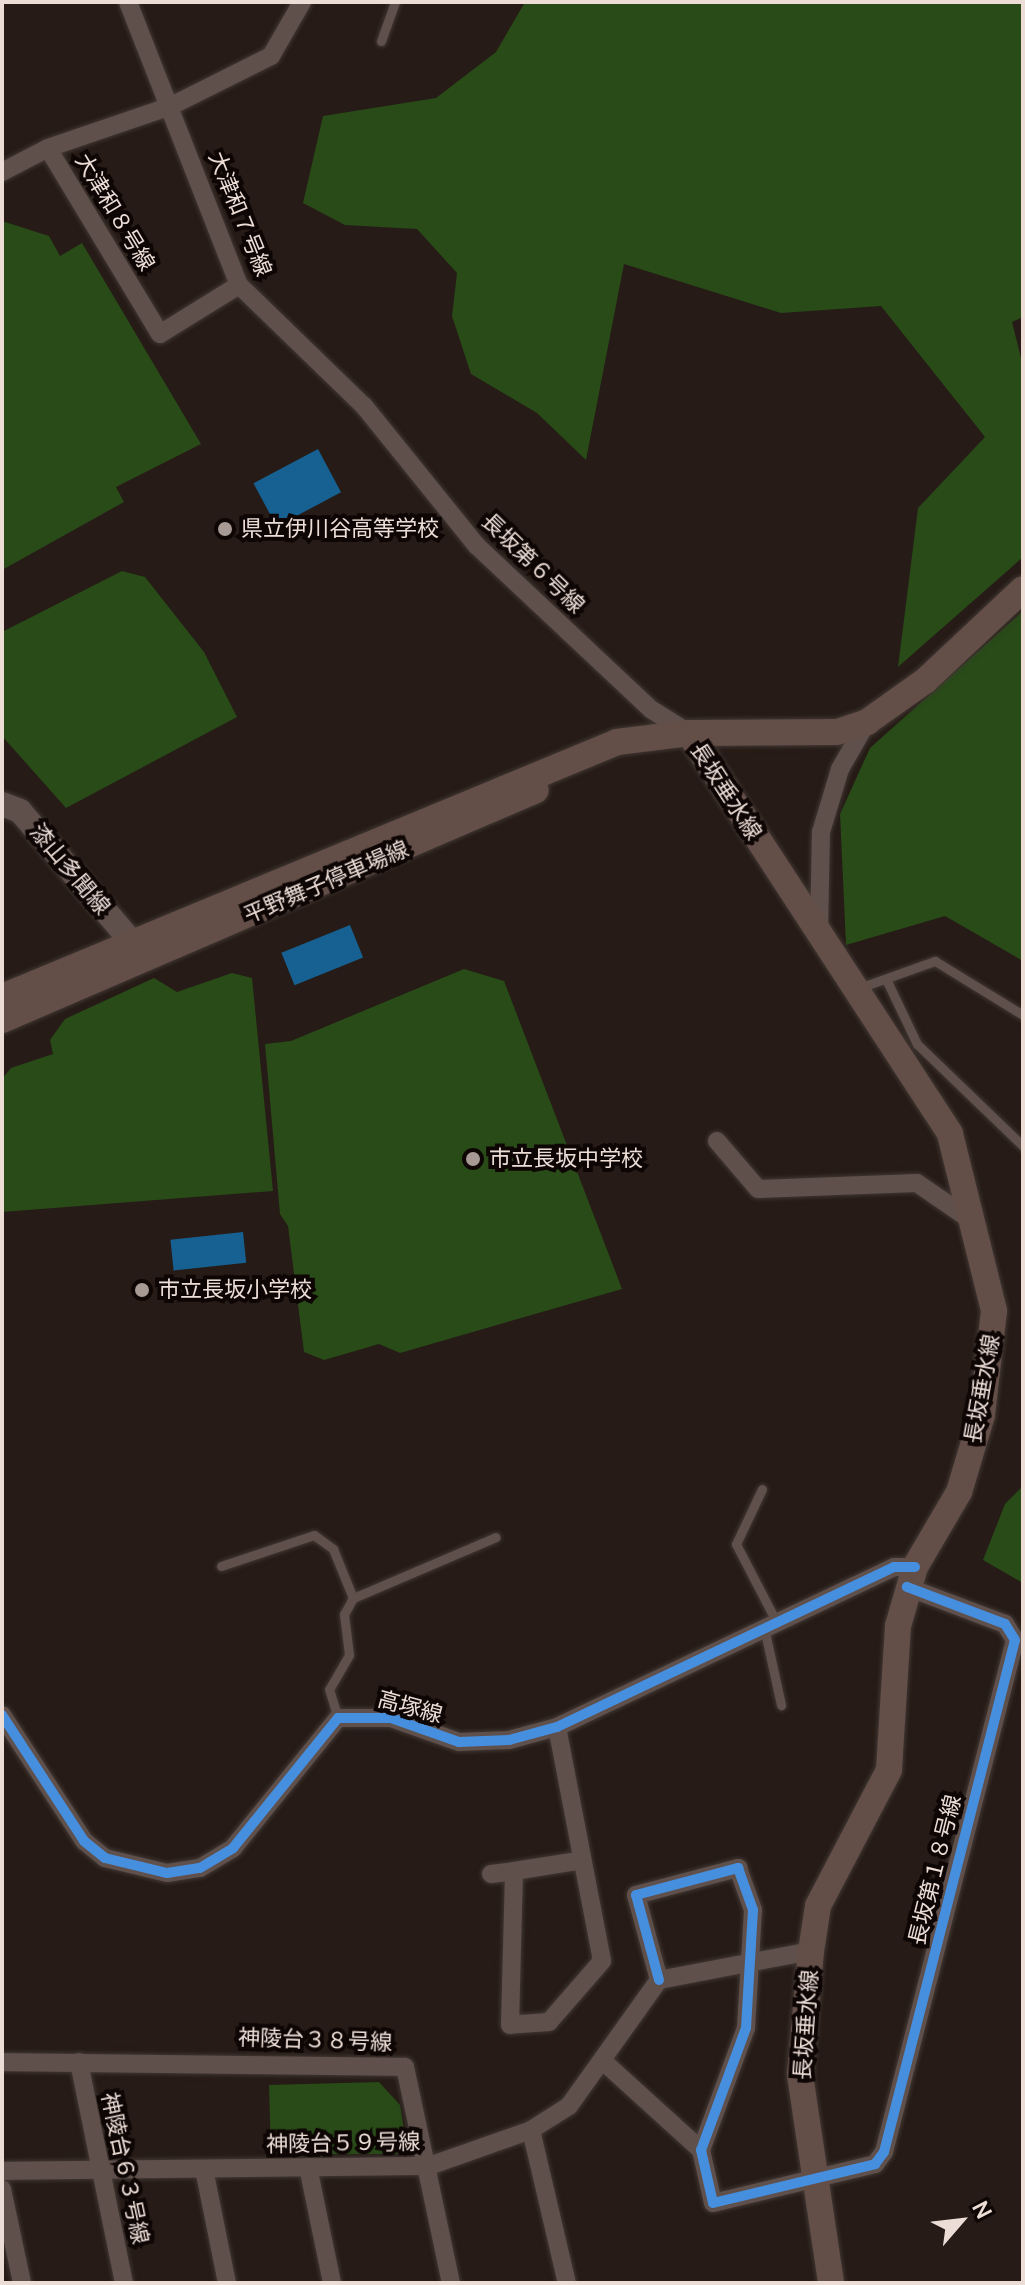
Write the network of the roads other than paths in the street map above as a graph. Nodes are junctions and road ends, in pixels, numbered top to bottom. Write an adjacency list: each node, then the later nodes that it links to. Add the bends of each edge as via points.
1 (128, 2): 5 (street, 大津和７号線)
2 (302, 2): 5 (street, 大津和８号線, via 271,56)
3 (395, 2): 4 (lane)
4 (381, 41)
5 (171, 106): 6 (street, 大津和８号線); 8 (street, 大津和７号線)
6 (48, 148): 7 (street); 8 (street, 大津和８号線, via 160,334)
7 (2, 172)
8 (239, 285): 9 (street, 大津和７号線)
9 (364, 406): 12 (street, 長坂第６号線, via 476,545 652,710)
10 (1023, 589): 11 (main road, 平野舞子停車場線, via 925,681)
11 (867, 722): 12 (main road, 平野舞子停車場線, via 837,732); 14 (street, via 840,769 821,832)
12 (689, 733): 14 (main road, 長坂垂水線); 15 (main road, 平野舞子停車場線, via 648,736)
13 (2, 804): 15 (street, 漆山多聞線, via 20,811)
14 (819, 936): 17 (main road, 長坂垂水線)
15 (139, 951): 18 (main road, 平野舞子停車場線); 20 (main road, 平野舞子停車場線)
16 (886, 979): 17 (lane); 19 (lane, via 935,961); 22 (lane, via 917,1044)
17 (856, 989): 23 (main road, 長坂垂水線, via 950,1134)
18 (2, 997)
19 (1023, 1015)
20 (2, 1020)
21 (717, 1141): 23 (street, via 758,1189 917,1183)
22 (1023, 1146)
23 (975, 1223): 27 (main road, 長坂垂水線, via 994,1311 982,1415 959,1492)
24 (762, 1489): 29 (lane, via 736,1544)
25 (496, 1537): 28 (lane)
26 (221, 1566): 28 (lane, via 314,1535 333,1549)
27 (911, 1577): 29 (street, 高塚線, via 894,1567); 37 (main road, 長坂垂水線, via 889,1770 818,1906); 50 (street, 長坂第１８号線, via 1005,1624 1015,1640 884,2152 875,2164)
28 (353, 1598): 32 (lane, via 344,1614 349,1655 329,1689)
29 (772, 1629): 30 (lane); 33 (street, 高塚線)
30 (781, 1705)
31 (2, 1715): 32 (street, via 84,1841 105,1858 167,1873 200,1868 233,1848)
32 (338, 1718): 33 (street, 高塚線, via 391,1718 459,1742 509,1740)
33 (557, 1727): 34 (street)
34 (578, 1861): 35 (street); 35 (street, via 602,1961 549,2022 510,2025)
35 (514, 1871): 36 (street)
36 (491, 1874)
37 (811, 1951): 38 (street); 50 (main road, 長坂垂水線, via 800,2075)
38 (749, 1965): 39 (street); 39 (street, via 753,1910 738,1868 636,1895); 44 (street, via 746,2028)
39 (659, 1980): 42 (street, 神陵台５９号線)
40 (2, 2062): 41 (street, 神陵台３８号線)
41 (79, 2062): 45 (street, 神陵台３８号線, via 405,2067); 48 (street, 神陵台６３号線)
42 (605, 2063): 43 (street, 神陵台５９号線, via 569,2106); 44 (street)
43 (531, 2130): 45 (street, 神陵台５９号線); 57 (street)
44 (701, 2150): 50 (street, 長坂第１８号線, via 713,2203)
45 (429, 2166): 46 (street, 神陵台５９号線); 56 (street, 神陵台３８号線)
46 (308, 2167): 47 (street, 神陵台５９号線); 55 (street)
47 (204, 2169): 48 (street, 神陵台５９号線); 54 (street)
48 (102, 2170): 49 (street, 神陵台５９号線); 53 (street, 神陵台６３号線)
49 (2, 2171)
50 (813, 2182): 58 (main road, 長坂垂水線)
51 (2, 2189): 52 (street)
52 (22, 2283)
53 (124, 2283)
54 (227, 2283)
55 (332, 2283)
56 (451, 2283)
57 (567, 2283)
58 (831, 2283)

